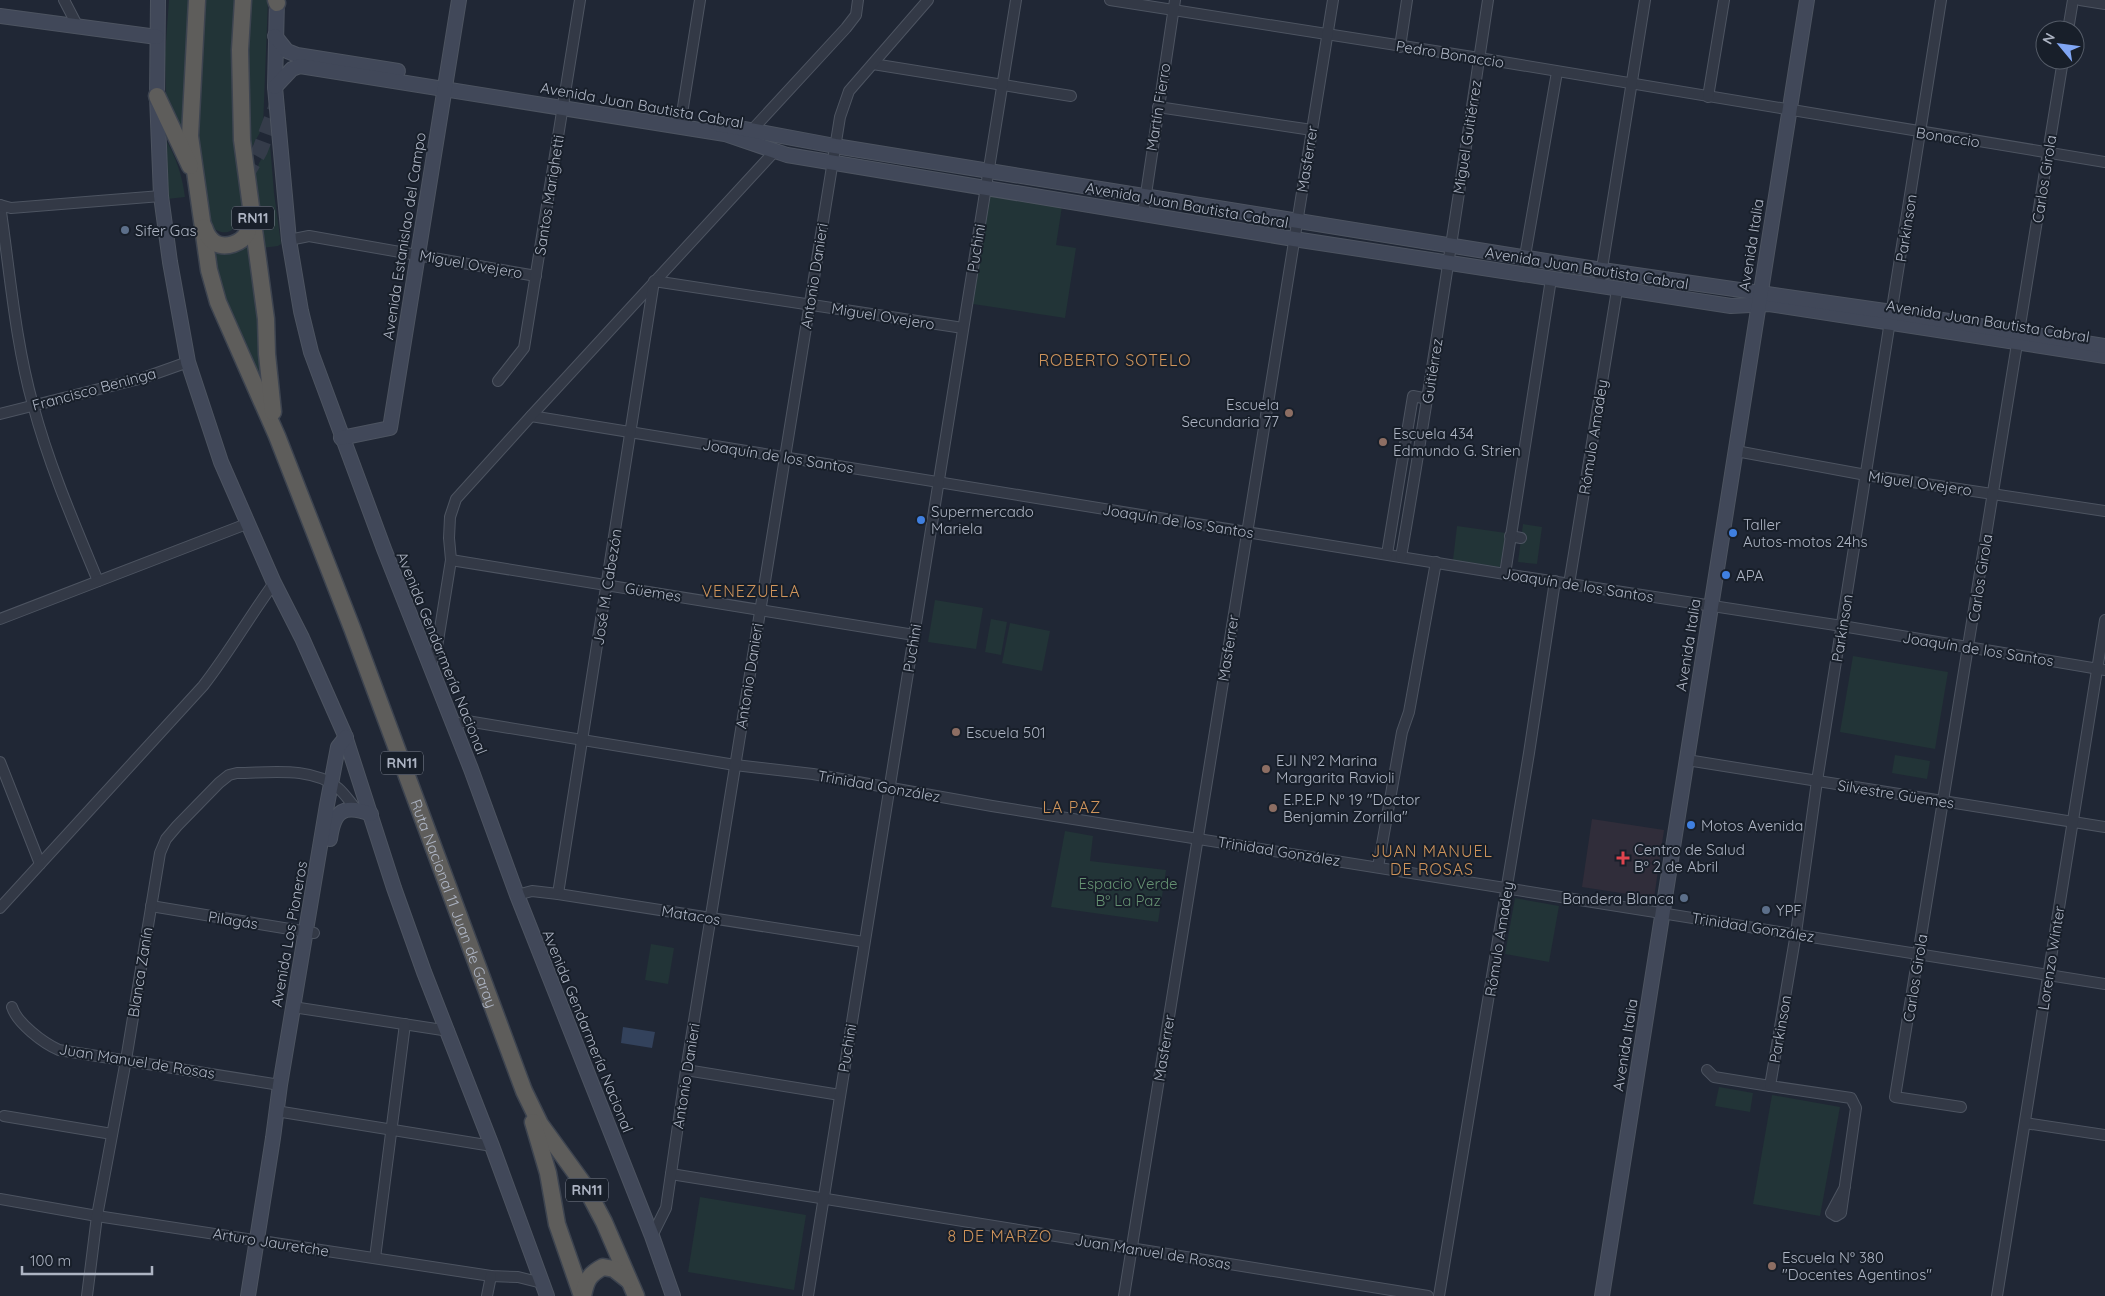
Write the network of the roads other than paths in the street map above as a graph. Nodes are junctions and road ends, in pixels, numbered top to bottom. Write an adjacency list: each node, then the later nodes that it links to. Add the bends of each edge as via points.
1 (64, 0): 26 (street)
2 (158, 0): 29 (main road)
3 (197, 0): 55 (highway, Ruta Nacional 11 Juan de Garay / RN11, via 190,136)
4 (243, 0): 60 (highway, Ruta Nacional 11 Juan de Garay / RN11, via 240,50 242,140)
5 (459, 0): 37 (main road, Avenida Estanislao del Campo)
6 (580, 0): 42 (street, Santos Marighetti)
7 (700, 0): 45 (street)
8 (858, 0): 46 (street, via 856,15 846,28)
9 (928, 0): 32 (street, Antonio Danieri)
10 (1016, 0): 35 (street, Puchini)
11 (1110, 0): 23 (street, Pedro Bonaccio)
12 (1333, 0): 27 (street, Masferrer)
13 (1408, 0): 30 (street)
14 (1488, 0): 31 (street, Miguel Guitiérrez)
15 (1645, 0): 36 (street)
16 (1724, 0): 41 (street)
17 (1807, 0): 44 (main road, Avenida Italia)
18 (1942, 0): 48 (street, Parkinson)
19 (2073, 0): 25 (street)
20 (2080, 0): 22 (street)
21 (277, 1): 28 (main road, Avenida Gendarmería Nacional)
22 (2105, 4)
23 (1174, 5): 27 (street, Pedro Bonaccio); 43 (street, Martín Fierro)
24 (0, 16): 26 (main road)
25 (2070, 20)
26 (78, 26): 29 (main road)
27 (1327, 35): 30 (street, Pedro Bonaccio); 47 (street, Masferrer)
28 (275, 36): 37 (main road, Avenida Juan Bautista Cabral, via 288,51 297,55); 38 (main road, Avenida Gendarmería Nacional)
29 (157, 37): 39 (main road)
30 (1400, 46): 31 (street, Pedro Bonaccio)
31 (1479, 58): 34 (street, Pedro Bonaccio); 66 (street, Miguel Guitiérrez)
32 (873, 64): 35 (street); 49 (street, Antonio Danieri, via 849,91)
33 (2061, 70): 51 (street, Carlos Girola)
34 (1557, 72): 36 (street, Pedro Bonaccio); 68 (street)
35 (1002, 83): 40 (street); 54 (street, Puchini)
36 (1632, 83): 41 (street, Pedro Bonaccio); 70 (street)
37 (446, 84): 38 (main road, Avenida Juan Bautista Cabral, via 300,66 292,69); 42 (main road, Avenida Juan Bautista Cabral); 67 (main road, Avenida Estanislao del Campo)
38 (276, 87): 64 (main road, Avenida Gendarmería Nacional)
39 (157, 96): 55 (highway); 57 (main road)
40 (1071, 96)
41 (1708, 97): 44 (street, Pedro Bonaccio)
42 (564, 102): 45 (main road, Avenida Juan Bautista Cabral); 71 (street, Santos Marighetti)
43 (1158, 107): 47 (street); 58 (street, Martín Fierro)
44 (1790, 110): 48 (street, Bonaccio); 76 (main road, Avenida Italia)
45 (681, 121): 46 (main road, Avenida Juan Bautista Cabral); 50 (main road, Avenida Juan Bautista Cabral)
46 (752, 130): 49 (main road, Avenida Juan Bautista Cabral)
47 (1312, 130): 62 (street, Masferrer)
48 (1921, 133): 51 (street, Bonaccio); 78 (street, Parkinson)
49 (835, 146): 53 (street, Antonio Danieri); 54 (main road, Avenida Juan Bautista Cabral)
50 (774, 152): 53 (main road, Avenida Juan Bautista Cabral); 73 (street)
51 (2048, 153): 52 (street, Bonaccio); 80 (street, Carlos Girola)
52 (2105, 162)
53 (832, 163): 56 (main road, Avenida Juan Bautista Cabral); 77 (street, Antonio Danieri)
54 (988, 170): 56 (street, Puchini); 58 (main road, Avenida Juan Bautista Cabral)
55 (196, 178): 63 (highway, Ruta Nacional 11 Juan de Garay / RN11)
56 (986, 187): 61 (main road, Avenida Juan Bautista Cabral); 79 (street, Puchini)
57 (161, 196): 59 (street, via 11,208); 83 (main road)
58 (1144, 196): 61 (street, Martín Fierro); 62 (main road, Avenida Juan Bautista Cabral)
59 (0, 205): 86 (street, via 20,346)
60 (252, 214): 63 (highway, via 247,233 232,244 223,246 215,243); 90 (highway, Ruta Nacional 11 Juan de Garay / RN11)
61 (1143, 214): 65 (main road, Avenida Juan Bautista Cabral)
62 (1297, 220): 65 (street, Masferrer); 66 (main road, Avenida Juan Bautista Cabral)
63 (203, 225): 90 (highway, Ruta Nacional 11 Juan de Garay / RN11, via 209,270 218,302)
64 (288, 240): 67 (street, Miguel Ovejero, via 309,236); 91 (main road, Avenida Gendarmería Nacional, via 311,352)
65 (1294, 240): 69 (main road, Avenida Juan Bautista Cabral); 99 (street, Masferrer)
66 (1452, 245): 68 (main road, Avenida Juan Bautista Cabral); 69 (street, Guitiérrez)
67 (418, 255): 71 (street, Miguel Ovejero); 91 (main road, Avenida Estanislao del Campo, via 390,428)
68 (1525, 256): 70 (main road, Avenida Juan Bautista Cabral)
69 (1448, 263): 72 (main road, Avenida Juan Bautista Cabral); 85 (street, Guitiérrez)
70 (1602, 270): 74 (street); 76 (main road, Avenida Juan Bautista Cabral)
71 (536, 276): 84 (street, Santos Marighetti, via 524,348)
72 (1551, 279): 74 (main road, Avenida Juan Bautista Cabral); 104 (street, via 1516,537)
73 (654, 281): 77 (street, Miguel Ovejero); 88 (street); 89 (street, José M. Cabezón)
74 (1599, 287): 75 (main road, Avenida Juan Bautista Cabral)
75 (1617, 290): 76 (main road, Avenida Juan Bautista Cabral, via 1731,306); 108 (street, Rómulo Amadey)
76 (1759, 298): 78 (main road, Avenida Juan Bautista Cabral, via 1770,304); 92 (main road, Avenida Italia)
77 (809, 304): 79 (street, Miguel Ovejero); 93 (street, Antonio Danieri)
78 (1891, 317): 80 (main road, Avenida Juan Bautista Cabral); 94 (street, Parkinson)
79 (963, 328): 95 (street, Puchini)
80 (2019, 337): 81 (main road, Avenida Juan Bautista Cabral); 82 (main road, Avenida Juan Bautista Cabral); 96 (street, Carlos Girola)
81 (2105, 346)
82 (2105, 356)
83 (188, 362): 86 (street, Francisco Beninga, via 143,378); 98 (main road, via 221,462)
84 (498, 380)
85 (1428, 399): 100 (street, via 1413,396); 101 (street, Guitiérrez)
86 (32, 405): 87 (street, Francisco Beninga); 105 (street, via 66,503)
87 (0, 414)
88 (531, 416): 89 (street, Joaquín de los Santos); 102 (street, via 456,500 450,517)
89 (631, 432): 93 (street, Joaquín de los Santos); 109 (street, José M. Cabezón)
90 (277, 436): 158 (highway, Ruta Nacional 11 Juan de Garay / RN11)
91 (342, 438): 117 (main road, Avenida Gendarmería Nacional)
92 (1736, 451): 94 (street, Miguel Ovejero); 110 (main road, Avenida Italia)
93 (785, 457): 95 (street, Joaquín de los Santos); 111 (street, Antonio Danieri)
94 (1866, 475): 96 (street, Miguel Ovejero); 114 (street, Parkinson)
95 (938, 482): 99 (street, Joaquín de los Santos); 115 (street, Puchini)
96 (1994, 494): 97 (street, Miguel Ovejero); 116 (street, Carlos Girola)
97 (2105, 511)
98 (248, 523): 105 (street); 107 (main road)
99 (1247, 532): 100 (street, Joaquín de los Santos); 133 (street, Masferrer)
100 (1387, 554): 101 (street, Joaquín de los Santos)
101 (1401, 557): 103 (street, Joaquín de los Santos)
102 (451, 560): 109 (street, Güemes); 117 (street, via 437,647)
103 (1436, 562): 104 (street, Joaquín de los Santos); 135 (street)
104 (1504, 574): 106 (street, Joaquín de los Santos)
105 (98, 581): 112 (street)
106 (1555, 581): 108 (street, Joaquín de los Santos); 136 (street, Rómulo Amadey)
107 (274, 583): 120 (main road); 134 (street, via 250,615 229,653 203,686)
108 (1569, 584): 110 (street, Joaquín de los Santos)
109 (607, 585): 111 (street, Güemes); 121 (street, José M. Cabezón)
110 (1710, 607): 114 (street, Joaquín de los Santos); 122 (main road, Avenida Italia)
111 (760, 610): 115 (street, Güemes); 124 (street, Antonio Danieri)
112 (0, 619)
113 (2105, 620): 118 (street, Lorenzo Winter)
114 (1842, 626): 116 (street, Joaquín de los Santos); 125 (street, Parkinson)
115 (914, 635): 127 (street, Puchini)
116 (1969, 648): 118 (street, Joaquín de los Santos); 128 (street, Carlos Girola)
117 (430, 667): 119 (main road, Avenida Gendarmería Nacional)
118 (2101, 670): 131 (street, Lorenzo Winter)
119 (454, 725): 121 (street, Trinidad González, via 467,721); 138 (main road, Avenida Gendarmería Nacional)
120 (346, 737): 126 (main road, Avenida Los Pioneros, via 338,747); 130 (main road)
121 (581, 740): 124 (street, Trinidad González); 137 (street, José M. Cabezón)
122 (1687, 760): 125 (street, Silvestre Güemes); 141 (main road, Avenida Italia)
123 (0, 762): 134 (street)
124 (735, 765): 127 (street, Trinidad González, via 814,774); 142 (street, Antonio Danieri)
125 (1817, 781): 128 (street, Silvestre Güemes); 144 (street, Parkinson)
126 (331, 783): 129 (street); 139 (street, Blanca Zanín, via 301,774 237,772 229,775 166,839 160,853); 143 (main road, Avenida Los Pioneros)
127 (888, 788): 133 (street, Trinidad González); 145 (street, Puchini)
128 (1944, 801): 131 (street, Silvestre Güemes); 146 (street, Carlos Girola)
129 (356, 809): 130 (main road); 143 (main road, Avenida Los Pioneros, via 345,810 332,824)
130 (371, 814): 152 (main road, via 424,972)
131 (2073, 822): 132 (street, Silvestre Güemes); 147 (street, Lorenzo Winter)
132 (2105, 827)
133 (1197, 838): 135 (street, Trinidad González); 175 (street, Masferrer)
134 (40, 864): 140 (street)
135 (1378, 867): 136 (street, Trinidad González)
136 (1507, 888): 141 (street, Trinidad González); 188 (street, Rómulo Amadey)
137 (558, 894): 138 (street, Matacos, via 532,891); 142 (street, Matacos)
138 (518, 895): 173 (main road, Avenida Gendarmería Nacional)
139 (151, 906): 143 (street, Pilagás); 153 (street, Blanca Zanín)
140 (0, 908)
141 (1663, 912): 144 (street, Trinidad González); 189 (main road, Avenida Italia)
142 (711, 918): 145 (street, Matacos); 154 (street, Antonio Danieri)
143 (310, 932): 150 (main road, Avenida Los Pioneros)
144 (1796, 933): 146 (street, Trinidad González); 157 (street, Parkinson)
145 (864, 942): 159 (street, Puchini)
146 (1919, 954): 147 (street, Trinidad González); 160 (street, Carlos Girola, via 1895,1097)
147 (2048, 975): 148 (street, Trinidad González); 163 (street, Lorenzo Winter)
148 (2105, 984)
149 (12, 1007): 153 (street, Juan Manuel de Rosas, via 14,1016 48,1046)
150 (297, 1008): 151 (street); 156 (main road, Avenida Los Pioneros); 161 (main road, Avenida Los Pioneros)
151 (405, 1024): 152 (street); 164 (street)
152 (448, 1031): 167 (main road)
153 (126, 1060): 156 (street, Juan Manuel de Rosas); 165 (street, Blanca Zanín)
154 (686, 1070): 159 (street); 168 (street, Antonio Danieri)
155 (1707, 1070): 157 (street, via 1714,1077)
156 (280, 1085): 161 (main road, Avenida Los Pioneros)
157 (1770, 1086): 169 (street, via 1851,1098 1856,1108)
158 (524, 1091): 178 (highway, Ruta Nacional 11 Juan de Garay / RN11, via 540,1124 585,1186); 183 (highway, Ruta Nacional 11 Juan de Garay / RN11, via 548,1173 557,1224)
159 (840, 1095): 170 (street, Puchini)
160 (1961, 1107)
161 (280, 1112): 164 (street); 174 (main road, Avenida Los Pioneros)
162 (4, 1116): 165 (street)
163 (2024, 1123): 166 (street); 190 (street, Lorenzo Winter)
164 (393, 1130): 167 (street); 176 (street)
165 (112, 1134): 172 (street, Blanca Zanín)
166 (2105, 1135)
167 (492, 1146): 179 (main road)
168 (671, 1174): 170 (street, Juan Manuel de Rosas); 173 (street, Antonio Danieri, via 666,1208)
169 (1845, 1187)
170 (823, 1198): 175 (street, Juan Manuel de Rosas); 185 (street, Puchini)
171 (0, 1199): 172 (street, Arturo Jauretche)
172 (97, 1216): 174 (street, Arturo Jauretche); 180 (street, Blanca Zanín)
173 (652, 1236): 184 (main road, Avenida Gendarmería Nacional)
174 (257, 1240): 176 (street, Arturo Jauretche); 181 (main road, Avenida Los Pioneros)
175 (1131, 1248): 186 (street, Masferrer); 187 (street, Juan Manuel de Rosas)
176 (375, 1258): 177 (street, Arturo Jauretche)
177 (490, 1276): 179 (street, Arturo Jauretche, via 518,1277); 182 (street)
178 (633, 1289): 183 (highway, via 614,1269 603,1267 592,1272)
179 (544, 1290)
180 (87, 1296)
181 (248, 1296)
182 (487, 1296)
183 (582, 1296)
184 (673, 1296)
185 (808, 1296)
186 (1124, 1296)
187 (1428, 1296)
188 (1439, 1296)
189 (1602, 1296)
190 (1997, 1296)

